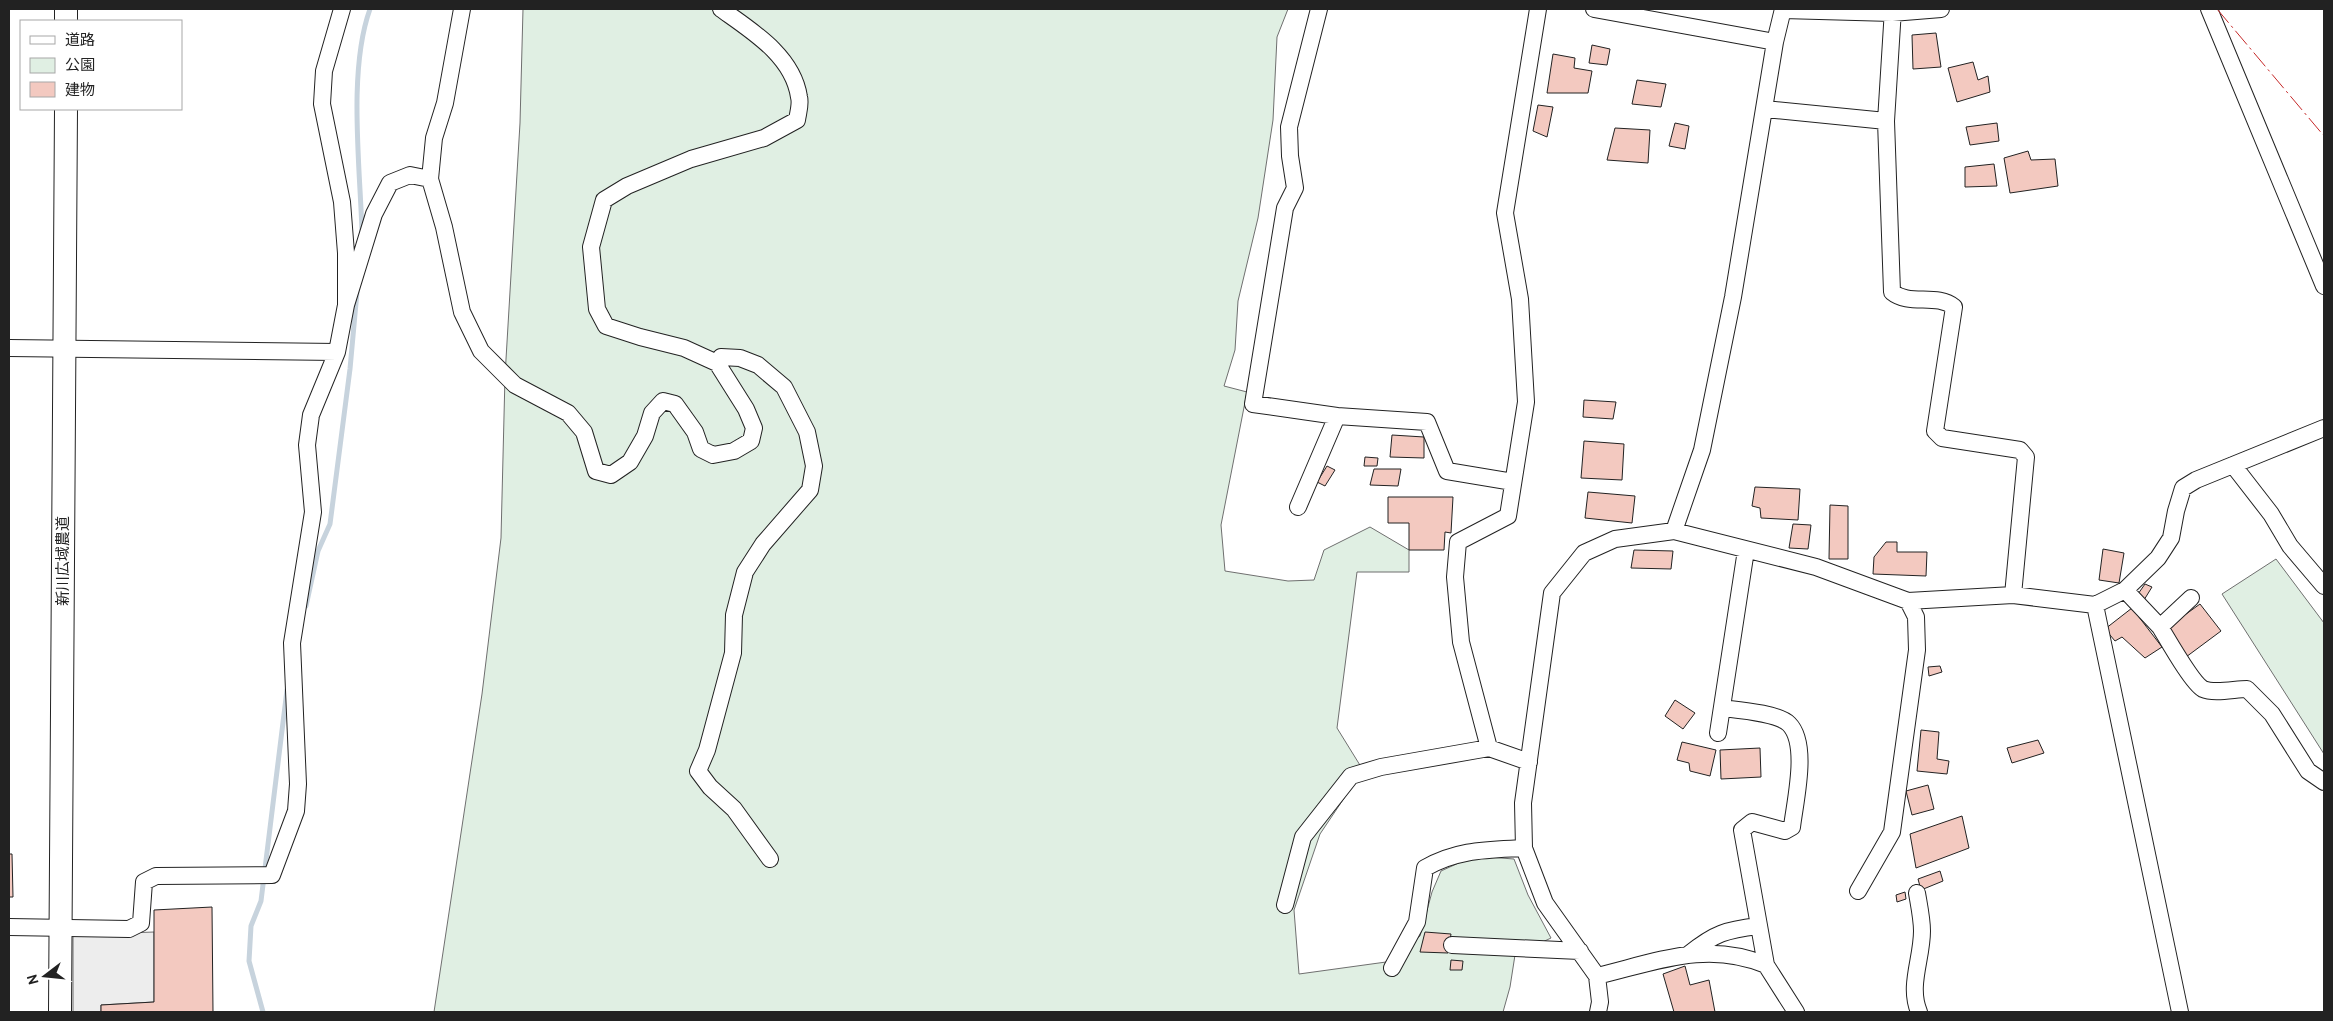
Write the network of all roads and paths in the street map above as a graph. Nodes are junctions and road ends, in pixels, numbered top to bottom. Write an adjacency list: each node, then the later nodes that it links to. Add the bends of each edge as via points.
1 (342, 9): 17 (street, via 324,72 322,104 342,202)
2 (462, 9): 15 (street, via 445,103 434,138)
3 (722, 9): 21 (street, via 766,42 794,77 800,99 797,120 764,138 691,159 627,186 604,200 591,247 597,309 606,326 684,348)
4 (1319, 9): 22 (street, via 1289,127 1295,188 1285,208 1253,404)
5 (1538, 9): 25 (street, via 1505,213 1520,299 1526,402)
6 (1594, 9): 11 (street)
7 (1941, 9): 10 (street)
8 (2209, 9): 16 (street)
9 (1783, 10): 10 (street); 11 (street)
10 (1892, 11): 14 (street)
11 (1775, 42): 12 (street)
12 (1764, 109): 14 (street); 27 (street, via 1733,296 1702,450)
13 (66, 110): 19 (street, 新川広域農道)
14 (1886, 121): 31 (street, via 1892,292 1899,297 1947,302 1954,307 1935,431 1942,438 2020,450 2026,458)
15 (430, 178): 17 (street, via 410,175 390,183 374,214); 21 (street, via 462,312 481,351 516,385 568,413 584,432 596,471 611,475 630,462 645,436 652,413 663,401 675,404 695,432 701,448 712,455 734,450 751,441 754,428 746,409)
16 (2324, 286)
17 (346, 305): 20 (street)
18 (9, 348): 19 (street)
19 (65, 349): 20 (street); 48 (street, 新川広域農道)
20 (337, 352): 48 (street, via 311,414 307,445 313,512 292,643 298,784 296,811 272,874 156,876 144,882 142,923 129,929)
21 (717, 363): 42 (street, via 721,358 740,358 758,365 784,387 807,432 814,466 810,490 764,544 745,572 734,615 733,653 707,750 698,771 734,809)
22 (1337, 416): 25 (street, via 1427,422 1448,471); 26 (street)
23 (2324, 428): 24 (street)
24 (2233, 465): 29 (street, via 2271,514 2290,546); 30 (street, via 2183,488 2170,538 2158,558)
25 (1513, 482): 38 (street, via 1508,516 1458,542 1457,550 1455,577 1461,642)
26 (1298, 507)
27 (1674, 532): 28 (street); 39 (street, via 1616,539 1584,553 1552,593)
28 (1746, 550): 33 (street, via 1816,567); 36 (street)
29 (2324, 586)
30 (2125, 590): 34 (street); 35 (street)
31 (2013, 595): 33 (street); 34 (street)
32 (2191, 598): 35 (street)
33 (1908, 601): 43 (street, via 1916,616 1917,650 1892,832)
34 (2095, 605): 59 (street)
35 (2160, 627): 40 (street, via 2203,689 2247,689 2272,714 2308,771)
36 (1722, 708): 37 (street); 46 (street, via 1775,717 1790,724 1800,748 1792,827 1784,831 1752,822 1742,830)
37 (1718, 733)
38 (1489, 748): 39 (street); 45 (street, via 1381,767 1350,776 1303,837)
39 (1529, 762): 41 (street, via 1523,803)
40 (2324, 782)
41 (1524, 848): 50 (street, via 1545,903); 53 (street, via 1470,851 1444,857 1425,868 1417,922)
42 (770, 859)
43 (1858, 891)
44 (1917, 893): 58 (street, via 1922,931 1913,988)
45 (1285, 905)
46 (1758, 926): 51 (street, via 1710,937); 52 (street)
47 (9, 927): 48 (street)
48 (61, 928): 55 (street, 新川広域農道)
49 (1452, 945): 50 (street)
50 (1580, 951): 54 (street)
51 (1689, 954): 52 (street, via 1728,953); 54 (street)
52 (1766, 965): 57 (street)
53 (1392, 968)
54 (1597, 976): 56 (street)
55 (60, 1012)
56 (1598, 1012)
57 (1796, 1012)
58 (1919, 1012)
59 (2180, 1012)

